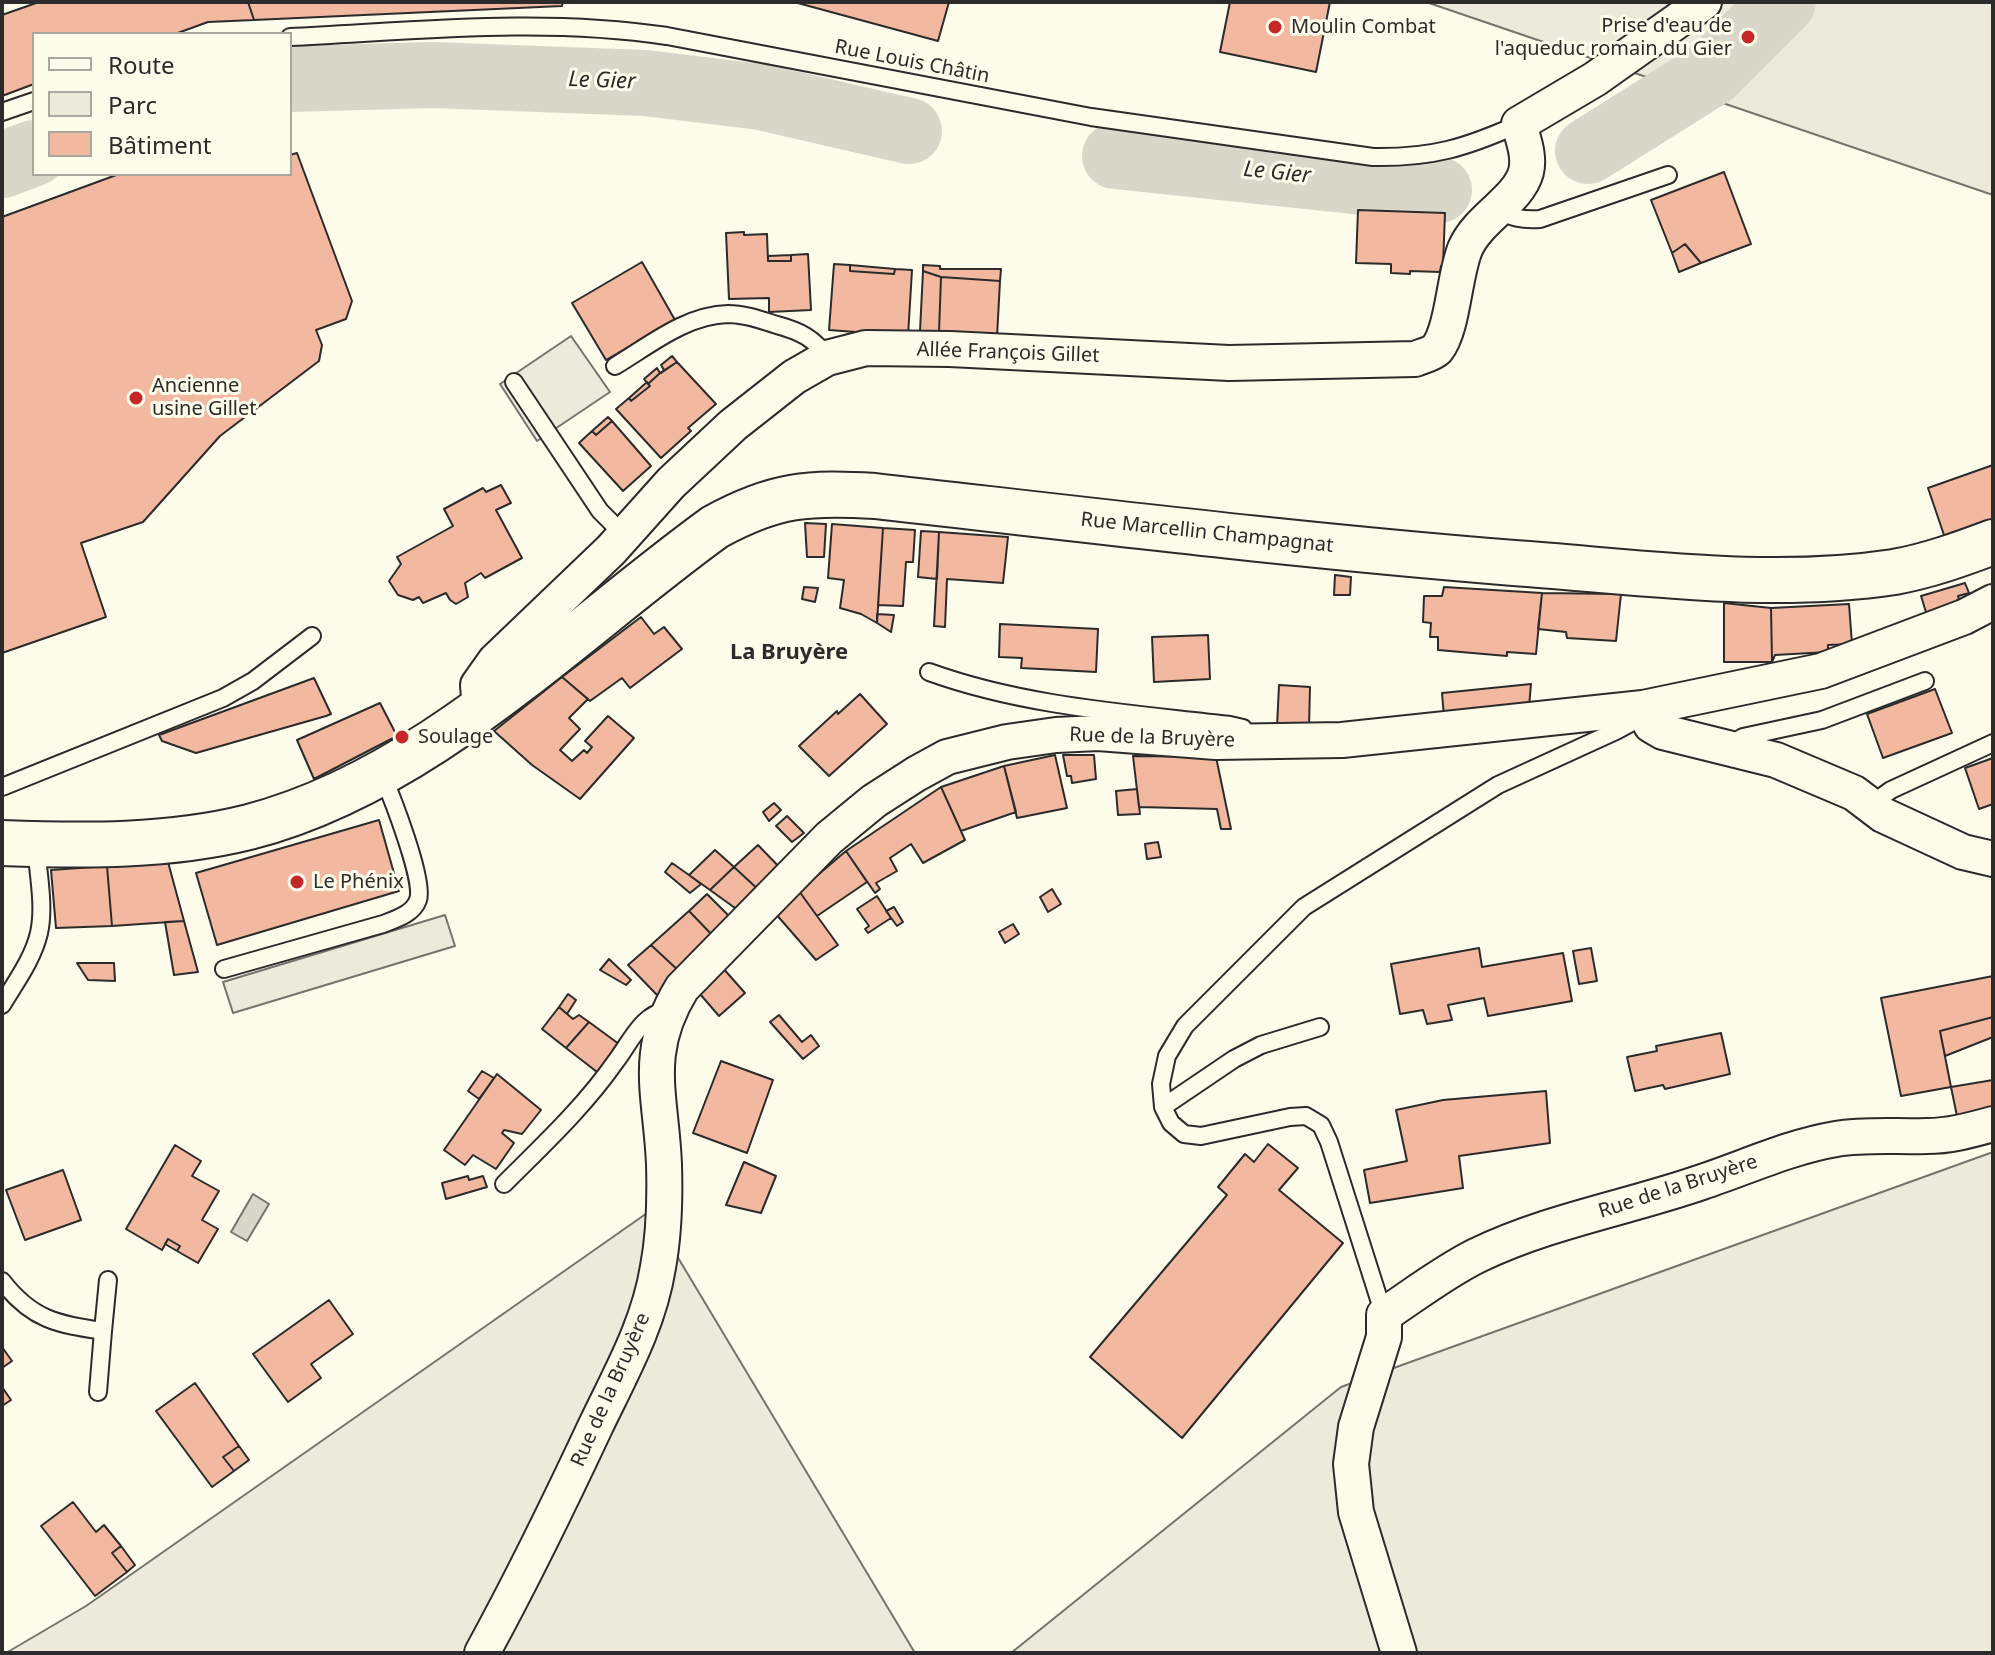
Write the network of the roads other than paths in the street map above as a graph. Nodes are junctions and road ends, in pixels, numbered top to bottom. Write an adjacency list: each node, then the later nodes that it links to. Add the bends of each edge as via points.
1 (1704, 2): 5 (street, via 1595,79)
2 (292, 37): 5 (lane, Rue Louis Châtin, via 559,25 617,28 1091,117 1373,157 1439,153)
3 (32, 102): 4 (lane)
4 (2, 112)
5 (1519, 124): 7 (street, Allée François Gillet, via 1526,173)
6 (1668, 175): 7 (lane, via 1540,219 1522,220)
7 (1496, 209): 8 (street, Allée François Gillet, via 1467,244 1447,330 1436,351 1415,359 1229,363 866,348)
8 (827, 358): 9 (lane, via 818,344 788,327 727,314 680,327); 11 (street, Allée François Gillet, via 733,425)
9 (615, 366)
10 (514, 382): 11 (lane, via 600,511)
11 (624, 535): 17 (street, Allée François Gillet, via 483,674 478,685)
12 (1993, 542): 17 (main road, Rue Marcellin Champagnat, via 1897,571 1792,580 1709,578 1378,552 875,496 803,494 744,511 715,527)
13 (1993, 602): 18 (street, Rue de la Bruyère, via 1821,671)
14 (312, 636): 23 (lane, via 253,681 212,704)
15 (929, 672): 19 (lane, via 1033,701 1230,725 1246,732)
16 (1925, 681): 21 (lane, via 1822,720 1743,737)
17 (484, 706): 22 (main road, Rue Marcellin Champagnat)
18 (1643, 708): 19 (street, Rue de la Bruyère, via 1342,740); 21 (street, via 1651,725 1663,732); 31 (lane, via 1616,731 1498,785 1304,907 1185,1026 1167,1056)
19 (1246, 742): 29 (street, Rue de la Bruyère, via 1056,735 947,757 874,801 829,838 682,988)
20 (1993, 743): 24 (lane)
21 (1734, 749): 24 (street, via 1776,760)
22 (381, 773): 25 (main road, Rue Marcellin Champagnat, via 320,803 249,827 82,846); 27 (lane, via 419,884 413,907 383,924)
23 (2, 787)
24 (1870, 805): 26 (street, via 1963,852)
25 (19, 843): 28 (lane, via 41,922 34,949)
26 (1993, 859)
27 (224, 969)
28 (2, 1005)
29 (667, 1012): 33 (lane, Rue de la Bruyère, via 645,1021 601,1083); 39 (street, Rue de la Bruyère, via 656,1072 664,1165 660,1253 646,1321 529,1568)
30 (1320, 1027): 31 (lane, via 1261,1045)
31 (1163, 1107): 36 (lane, via 1184,1134 1201,1136 1290,1117 1306,1116 1321,1125)
32 (1993, 1124): 36 (street, Rue de la Bruyère, via 1960,1133 1861,1137 1799,1147 1705,1182 1519,1238 1438,1278)
33 (504, 1184)
34 (108, 1280): 37 (lane)
35 (2, 1281): 37 (lane, via 46,1321)
36 (1384, 1315): 40 (street, via 1384,1337 1356,1427 1351,1464 1356,1512)
37 (103, 1331): 38 (lane)
38 (98, 1392)
39 (482, 1653)
40 (1399, 1653)

